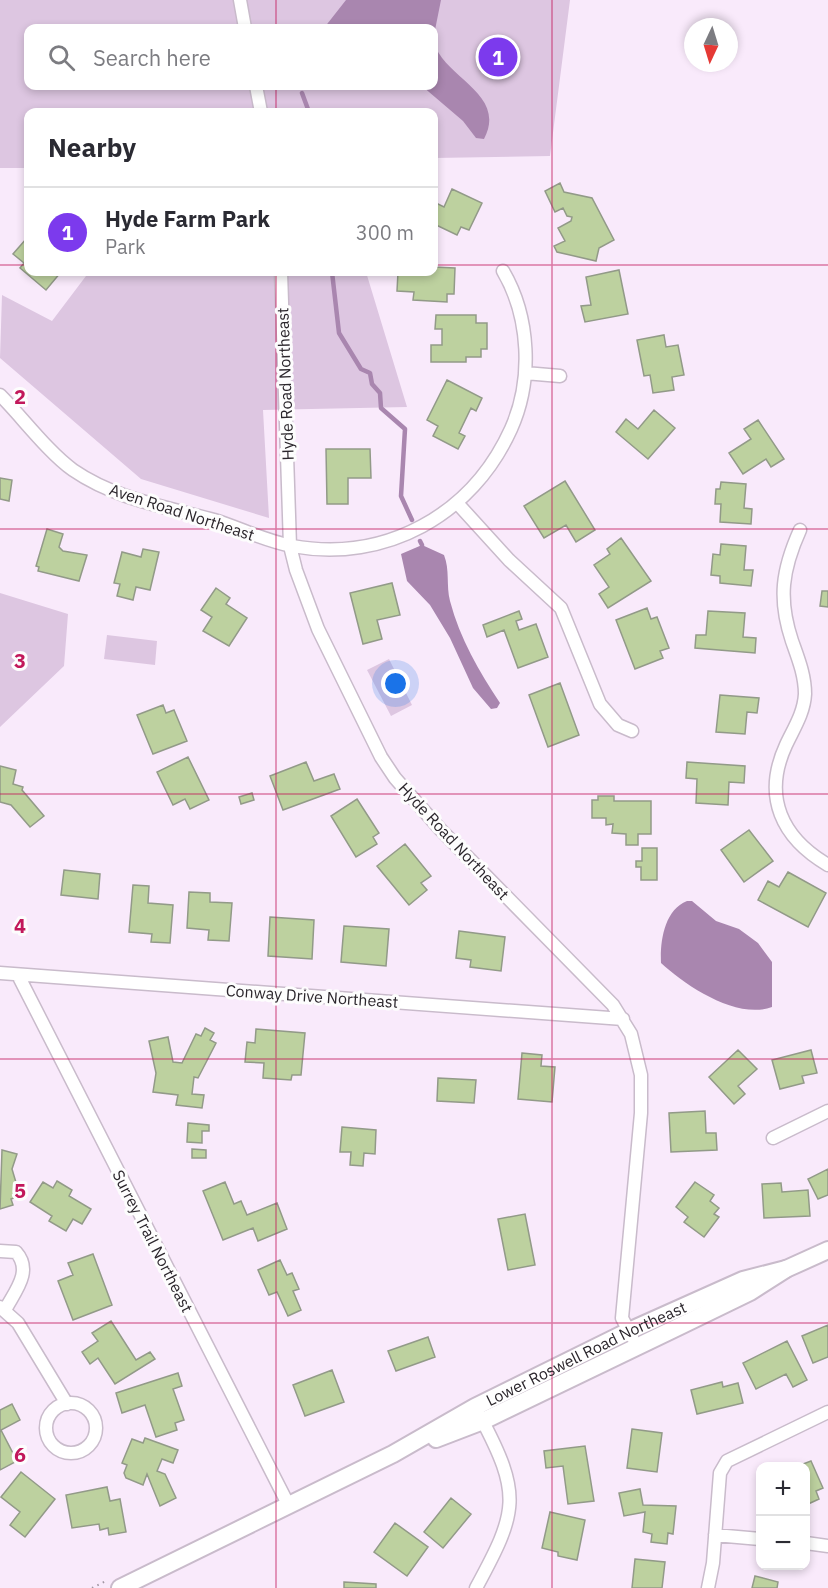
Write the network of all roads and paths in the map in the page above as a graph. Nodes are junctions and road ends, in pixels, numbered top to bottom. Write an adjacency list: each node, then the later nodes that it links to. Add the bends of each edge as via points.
1 (240, 0): 2 (street)
2 (244, 24)
3 (257, 90): 4 (street)
4 (260, 108)
5 (503, 272): 7 (street, Aven Road Northeast, via 518,301)
6 (281, 276): 12 (street, Hyde Road Northeast)
7 (525, 373): 8 (street); 10 (street, Aven Road Northeast, via 522,399 504,445)
8 (561, 376)
9 (0, 395): 12 (street, Aven Road Northeast, via 72,469 95,482 141,501)
10 (458, 504): 12 (street, Aven Road Northeast, via 412,531 378,542 326,548); 13 (street, via 509,560 561,608 600,704 618,725)
11 (800, 530): 14 (street, via 790,550 782,596 805,694 800,719 780,764 777,796 789,832 806,852)
12 (290, 546): 17 (street, Hyde Road Northeast, via 318,629 395,778)
13 (632, 732)
14 (828, 865)
15 (0, 973): 16 (street, Conway Drive Northeast)
16 (18, 975): 17 (street, Conway Drive Northeast); 27 (street, Surrey Trail Northeast)
17 (623, 1019): 23 (street, Hyde Road Northeast, via 637,1052 641,1075 622,1318)
18 (828, 1111): 19 (street)
19 (773, 1138)
20 (828, 1250): 23 (street, Lower Roswell Road Northeast, via 786,1269 743,1280)
21 (0, 1251): 22 (street, via 16,1252 24,1260 25,1271)
22 (3, 1309): 24 (street, via 18,1323)
23 (632, 1339): 26 (street, Lower Roswell Road Northeast)
24 (67, 1404): 24 (street, via 50,1414 46,1433 57,1449 76,1453 92,1443 96,1424 86,1408)
25 (828, 1412): 28 (street, via 727,1461 720,1473)
26 (479, 1414): 27 (street, Lower Roswell Road Northeast); 33 (street, via 502,1459 510,1495 505,1531)
27 (289, 1506): 32 (street, Lower Roswell Road Northeast)
28 (715, 1535): 29 (street); 34 (street)
29 (756, 1539)
30 (810, 1544): 31 (street)
31 (828, 1546)
32 (120, 1588)
33 (476, 1588)
34 (708, 1588)

